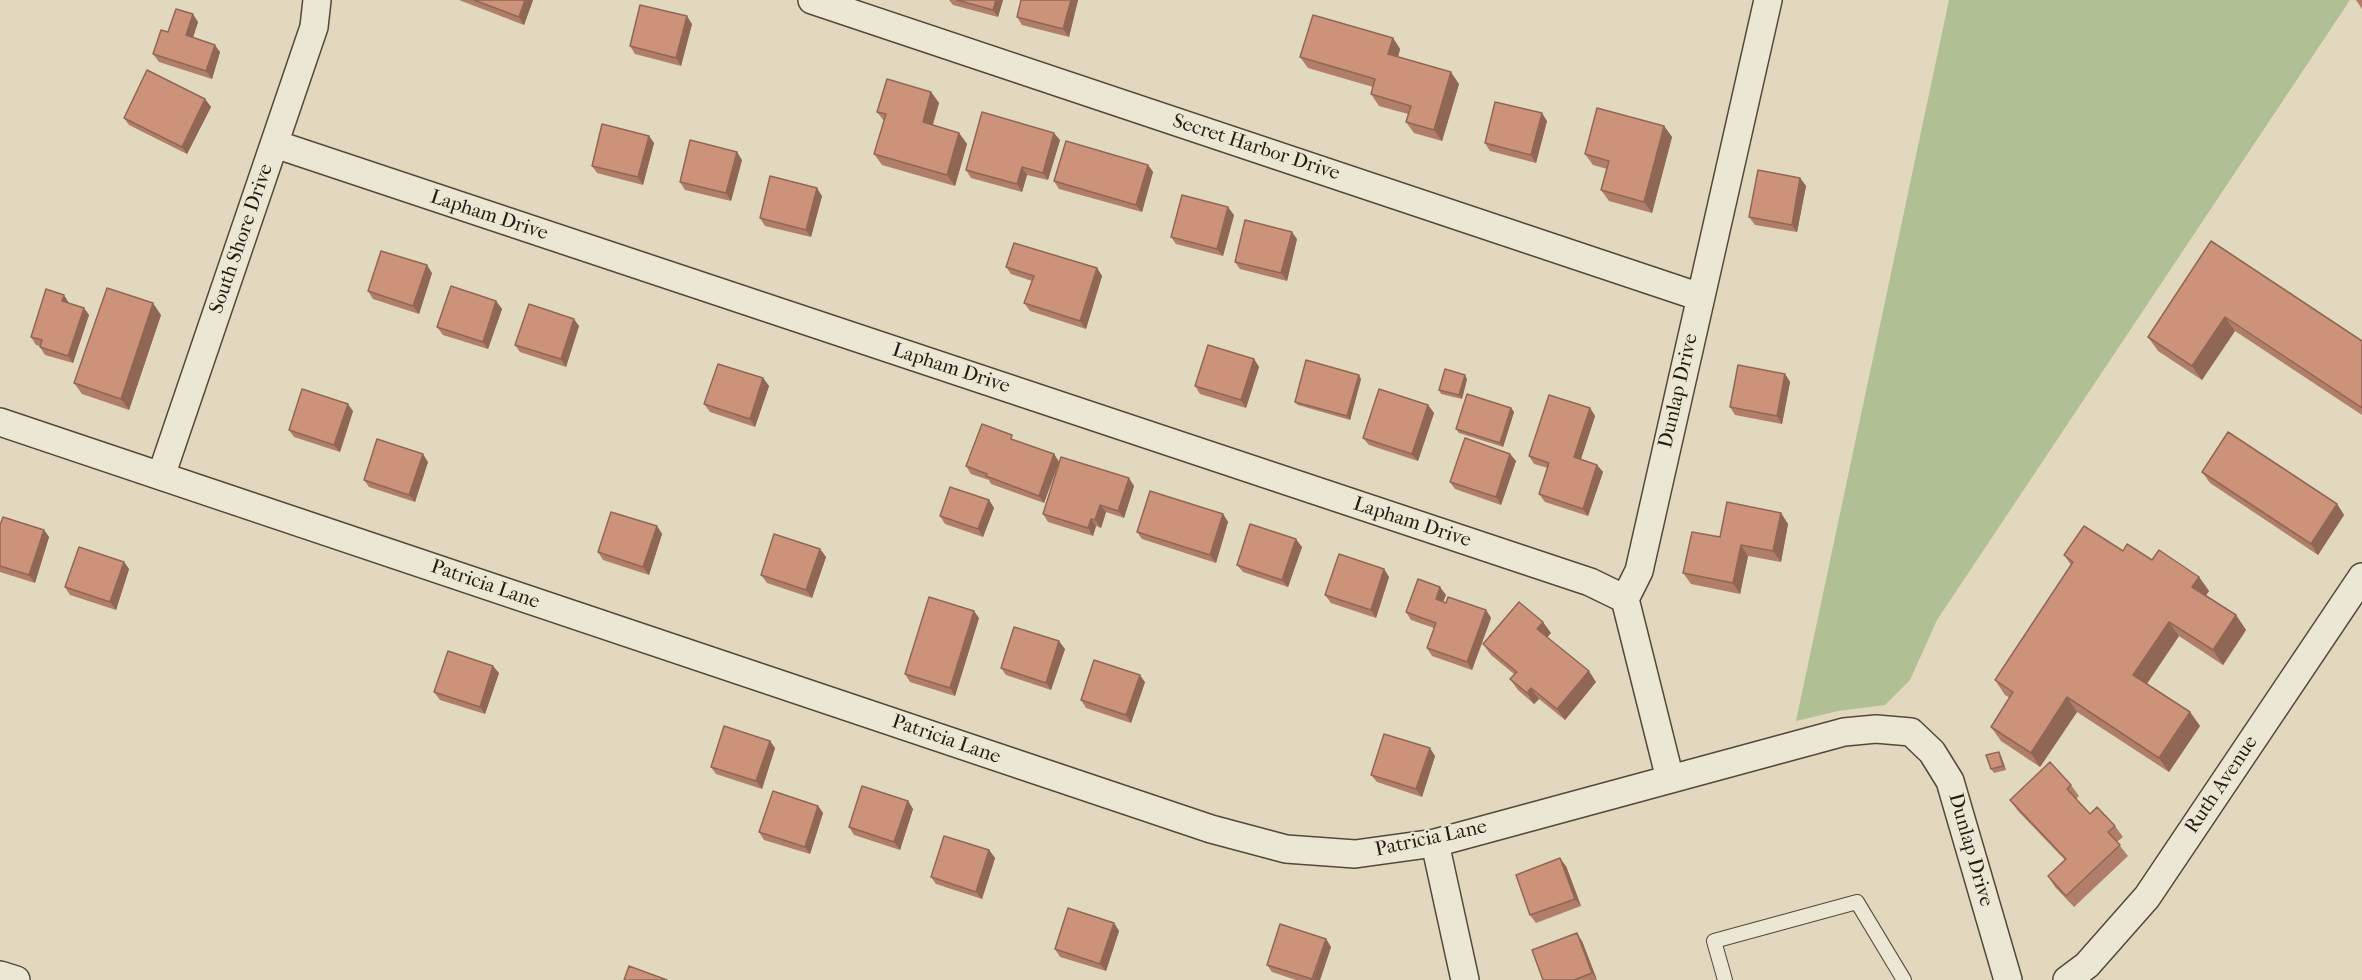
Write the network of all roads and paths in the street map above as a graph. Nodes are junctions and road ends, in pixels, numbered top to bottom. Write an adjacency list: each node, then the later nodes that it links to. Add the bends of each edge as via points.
1 (317, 0): 4 (street, South Shore Drive, via 314,27)
2 (812, 0): 5 (street, Secret Harbor Drive)
3 (1767, 0): 5 (street, Dunlap Drive)
4 (275, 144): 7 (street, South Shore Drive); 9 (street, Lapham Drive, via 1590,582)
5 (1700, 297): 9 (street, Dunlap Drive, via 1639,571)
6 (0, 422): 7 (street, Patricia Lane)
7 (161, 476): 12 (street, Patricia Lane, via 1211,829 1286,849 1355,854)
8 (2362, 577): 19 (street, Ruth Avenue, via 2147,897 2087,965)
9 (1624, 599): 11 (street)
10 (1911, 732): 11 (street, Patricia Lane, via 1844,732); 18 (street, Dunlap Drive, via 1932,752 1950,780)
11 (1670, 779): 12 (street, Patricia Lane)
12 (1435, 843): 15 (street)
13 (0, 975): 14 (street)
14 (16, 980)
15 (1465, 980)
16 (1725, 980): 17 (lane, via 1714,941 1857,902)
17 (1904, 980)
18 (2008, 980)
19 (2067, 980)

